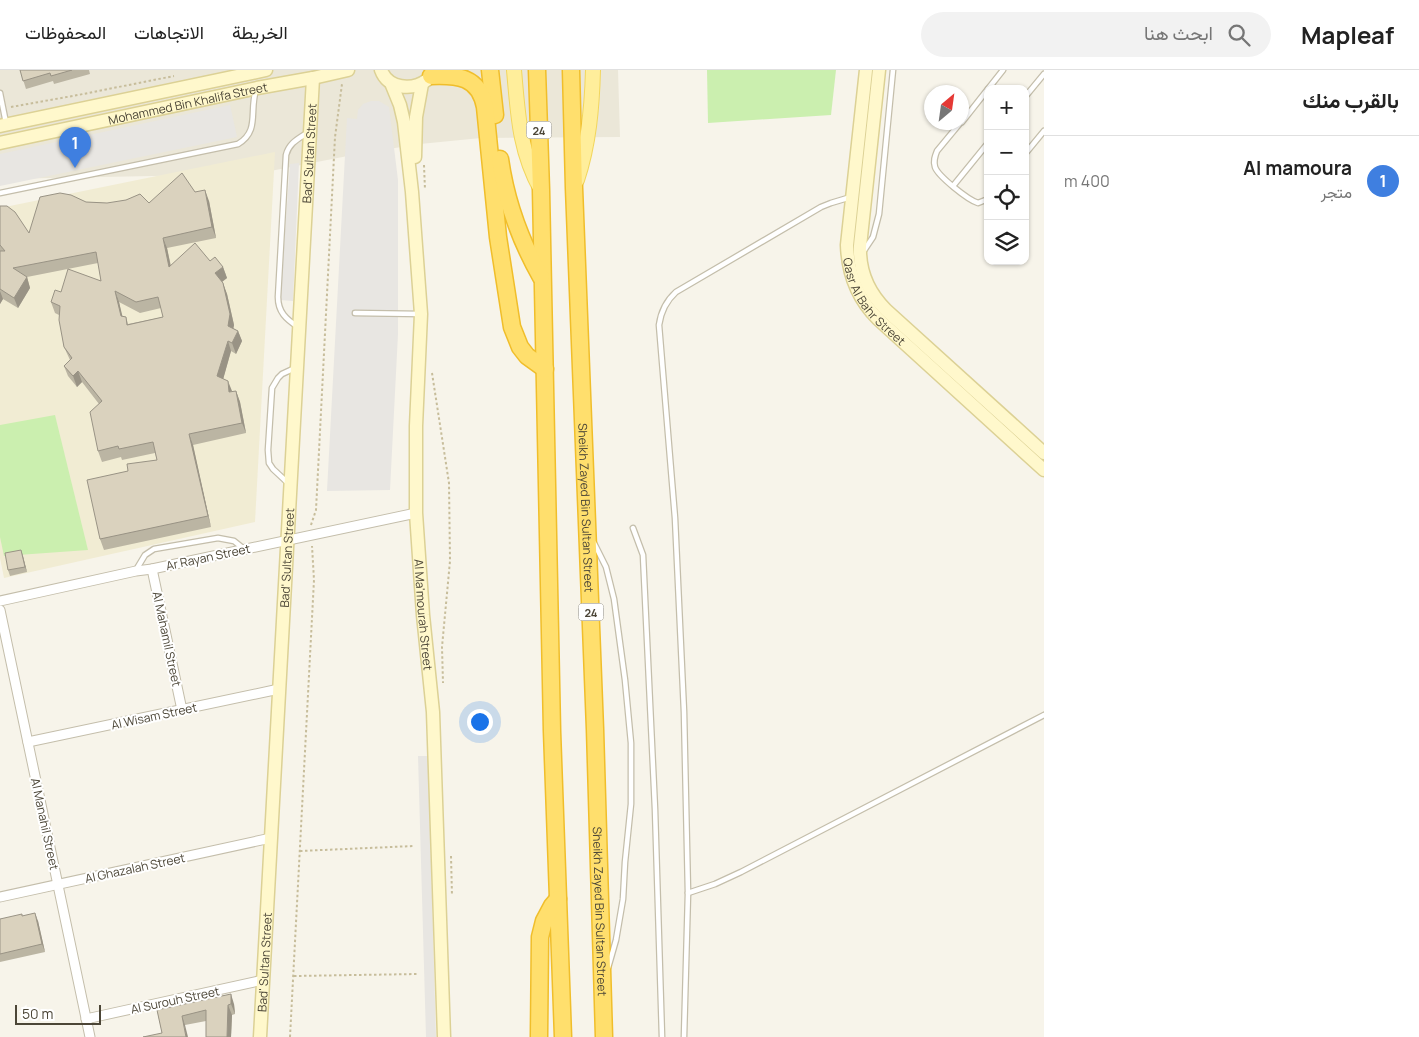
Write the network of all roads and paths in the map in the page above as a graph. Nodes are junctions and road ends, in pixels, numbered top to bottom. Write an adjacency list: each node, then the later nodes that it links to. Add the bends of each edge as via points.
1 (266, 70): 24 (street, Mohammed Bin Khalifa Street)
2 (490, 70): 41 (highway, via 506,194 525,247)
3 (514, 70): 34 (main road, via 521,136 528,164)
4 (537, 70): 34 (highway, 24)
5 (571, 70): 33 (highway, Sheikh Zayed Bin Sultan Street / 24)
6 (593, 70): 33 (main road, Sheikh Zayed Bin Sultan Street, via 589,128)
7 (866, 70): 37 (street, Qasr Al Bahr Street)
8 (879, 70): 37 (street, Qasr Al Bahr Street)
9 (893, 70): 40 (lane, via 877,226)
10 (1003, 70): 17 (lane)
11 (381, 74): 15 (street, via 403,87 416,86); 35 (street, Al Ma'mourah Street, via 402,113)
12 (1044, 74): 19 (lane)
13 (346, 75): 16 (street, Mohammed Bin Khalifa Street); 52 (path, via 335,137 316,510)
14 (174, 76): 22 (path)
15 (429, 77): 35 (street, Al Ma'mourah Street, via 416,116); 46 (highway, via 465,79 474,84 481,94 512,327 527,356)
16 (313, 78): 18 (street, Mohammed Bin Khalifa Street); 26 (street, Bad' Sultan Street)
17 (991, 85)
18 (257, 88): 28 (street, Mohammed Bin Khalifa Street); 36 (lane, via 252,128 238,144)
19 (1029, 92)
20 (0, 93): 24 (lane)
21 (984, 94): 23 (lane)
22 (9, 107)
23 (969, 112)
24 (3, 125)
25 (955, 130): 32 (lane, via 934,160 939,174)
26 (310, 131): 44 (street, Bad' Sultan Street); 44 (lane, via 293,143 286,155 278,297 285,318)
27 (1044, 131): 30 (lane)
28 (0, 143)
29 (984, 148): 32 (lane)
30 (1029, 149)
31 (424, 160): 38 (path)
32 (953, 186): 39 (lane, via 973,201)
33 (574, 188): 54 (highway, Sheikh Zayed Bin Sultan Street / 24)
34 (541, 190): 41 (highway, 24)
35 (412, 192): 43 (street, Al Ma'mourah Street)
36 (0, 193)
37 (859, 196): 40 (street, Qasr Al Bahr Street); 49 (street, Qasr Al Bahr Street, via 847,245 853,281 863,302); 72 (lane, via 821,207 676,292 660,317 680,615)
38 (425, 198)
39 (984, 201)
40 (859, 256): 48 (street, Qasr Al Bahr Street, via 868,286 879,303)
41 (542, 278): 46 (highway, 24)
42 (355, 313): 43 (lane)
43 (421, 314): 51 (street, Al Ma'mourah Street)
44 (299, 328): 45 (street, Bad' Sultan Street)
45 (297, 366): 50 (street, Bad' Sultan Street); 50 (lane, via 274,382 268,450 269,464)
46 (545, 369): 74 (highway, 24)
47 (432, 374): 62 (path, via 449,483 450,561 442,647)
48 (1044, 453)
49 (1044, 470)
50 (291, 485): 55 (street, Bad' Sultan Street)
51 (416, 513): 55 (street, Ar Rayan Street); 84 (street, Al Ma'mourah Street, via 433,712)
52 (310, 527)
53 (633, 528): 88 (lane, via 643,555)
54 (588, 534): 79 (highway, Sheikh Zayed Bin Sultan Street / 24); 79 (lane, via 603,562 612,591 631,743 631,804 623,899 616,940)
55 (288, 540): 57 (street, Ar Rayan Street); 63 (street, Bad' Sultan Street)
56 (312, 546): 69 (path, via 314,580)
57 (244, 549): 58 (street, Ar Rayan Street); 59 (lane, via 234,541 218,538 154,549 145,555)
58 (152, 569): 59 (street, Ar Rayan Street); 64 (street, Al Mahamil Street)
59 (136, 571): 60 (street, Ar Rayan Street)
60 (0, 601)
61 (0, 610): 66 (street, Al Manahil Street)
62 (443, 684)
63 (279, 689): 64 (street, Al Wisam Street); 67 (street, Bad' Sultan Street)
64 (182, 710): 66 (street, Al Wisam Street)
65 (1044, 715): 72 (lane, via 735,875)
66 (28, 742): 71 (street, Al Manahil Street)
67 (271, 838): 71 (street, Al Ghazalah Street); 78 (street, Bad' Sultan Street)
68 (414, 846): 69 (path)
69 (300, 851): 77 (path)
70 (451, 855): 75 (path)
71 (58, 885): 73 (street, Al Ghazalah Street); 80 (street, Al Manahil Street)
72 (688, 893): 89 (lane)
73 (0, 897)
74 (558, 900): 85 (highway, via 544,921 540,937); 86 (highway, 24)
75 (452, 903)
76 (418, 974): 77 (path)
77 (294, 976): 83 (path)
78 (263, 980): 80 (street, Al Surouh Street); 82 (street, Bad' Sultan Street)
79 (603, 984): 87 (highway, Sheikh Zayed Bin Sultan Street / 24)
80 (86, 1019): 81 (street, Al Manahil Street)
81 (90, 1037)
82 (260, 1037)
83 (290, 1037)
84 (444, 1037)
85 (539, 1037)
86 (563, 1037)
87 (604, 1037)
88 (662, 1037)
89 (684, 1037)

